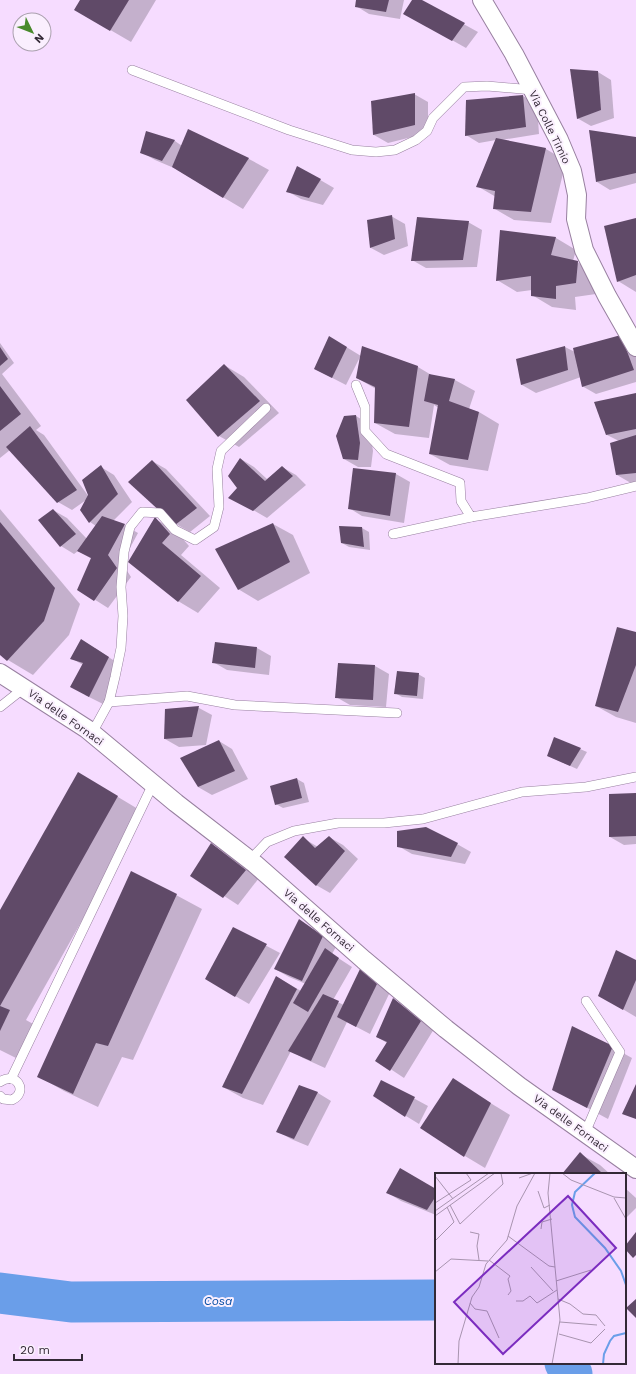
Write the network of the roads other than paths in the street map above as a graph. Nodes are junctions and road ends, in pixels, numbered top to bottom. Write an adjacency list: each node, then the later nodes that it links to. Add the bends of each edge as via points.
1 (482, 0): 3 (street, Via Colle Timio)
2 (132, 70): 3 (lane, via 289,130 352,150 376,152 395,150 416,140 426,131 433,118 464,87)
3 (533, 90): 4 (street, Via Colle Timio, via 572,171 577,195 576,219 584,250)
4 (636, 346)
5 (356, 385): 8 (lane, via 365,407 365,431 386,454 460,483 461,501)
6 (266, 408): 12 (lane, via 221,451 217,469 219,507 214,527 194,540 175,530 160,513 142,512 130,527 124,552 121,587 121,648)
7 (636, 486): 8 (lane, via 586,498)
8 (471, 517): 9 (lane)
9 (393, 534)
10 (0, 673): 11 (street, Via delle Fornaci)
11 (24, 688): 13 (lane); 15 (street, Via delle Fornaci)
12 (109, 702): 14 (lane, via 188,696 235,705); 15 (lane)
13 (0, 707)
14 (397, 713)
15 (92, 733): 17 (street, Via delle Fornaci)
16 (636, 777): 18 (lane, via 586,788 522,792 423,819 384,823 338,823 294,830 267,842)
17 (153, 784): 18 (street, Via delle Fornaci); 20 (lane)
18 (250, 860): 23 (street, Via delle Fornaci, via 446,1029)
19 (586, 1000): 23 (lane, via 620,1052)
20 (11, 1079): 21 (lane, via 7,1078); 22 (lane, via 19,1086 18,1096 8,1100)
21 (0, 1082)
22 (0, 1096)
23 (585, 1133): 24 (street, Via delle Fornaci)
24 (636, 1169)

